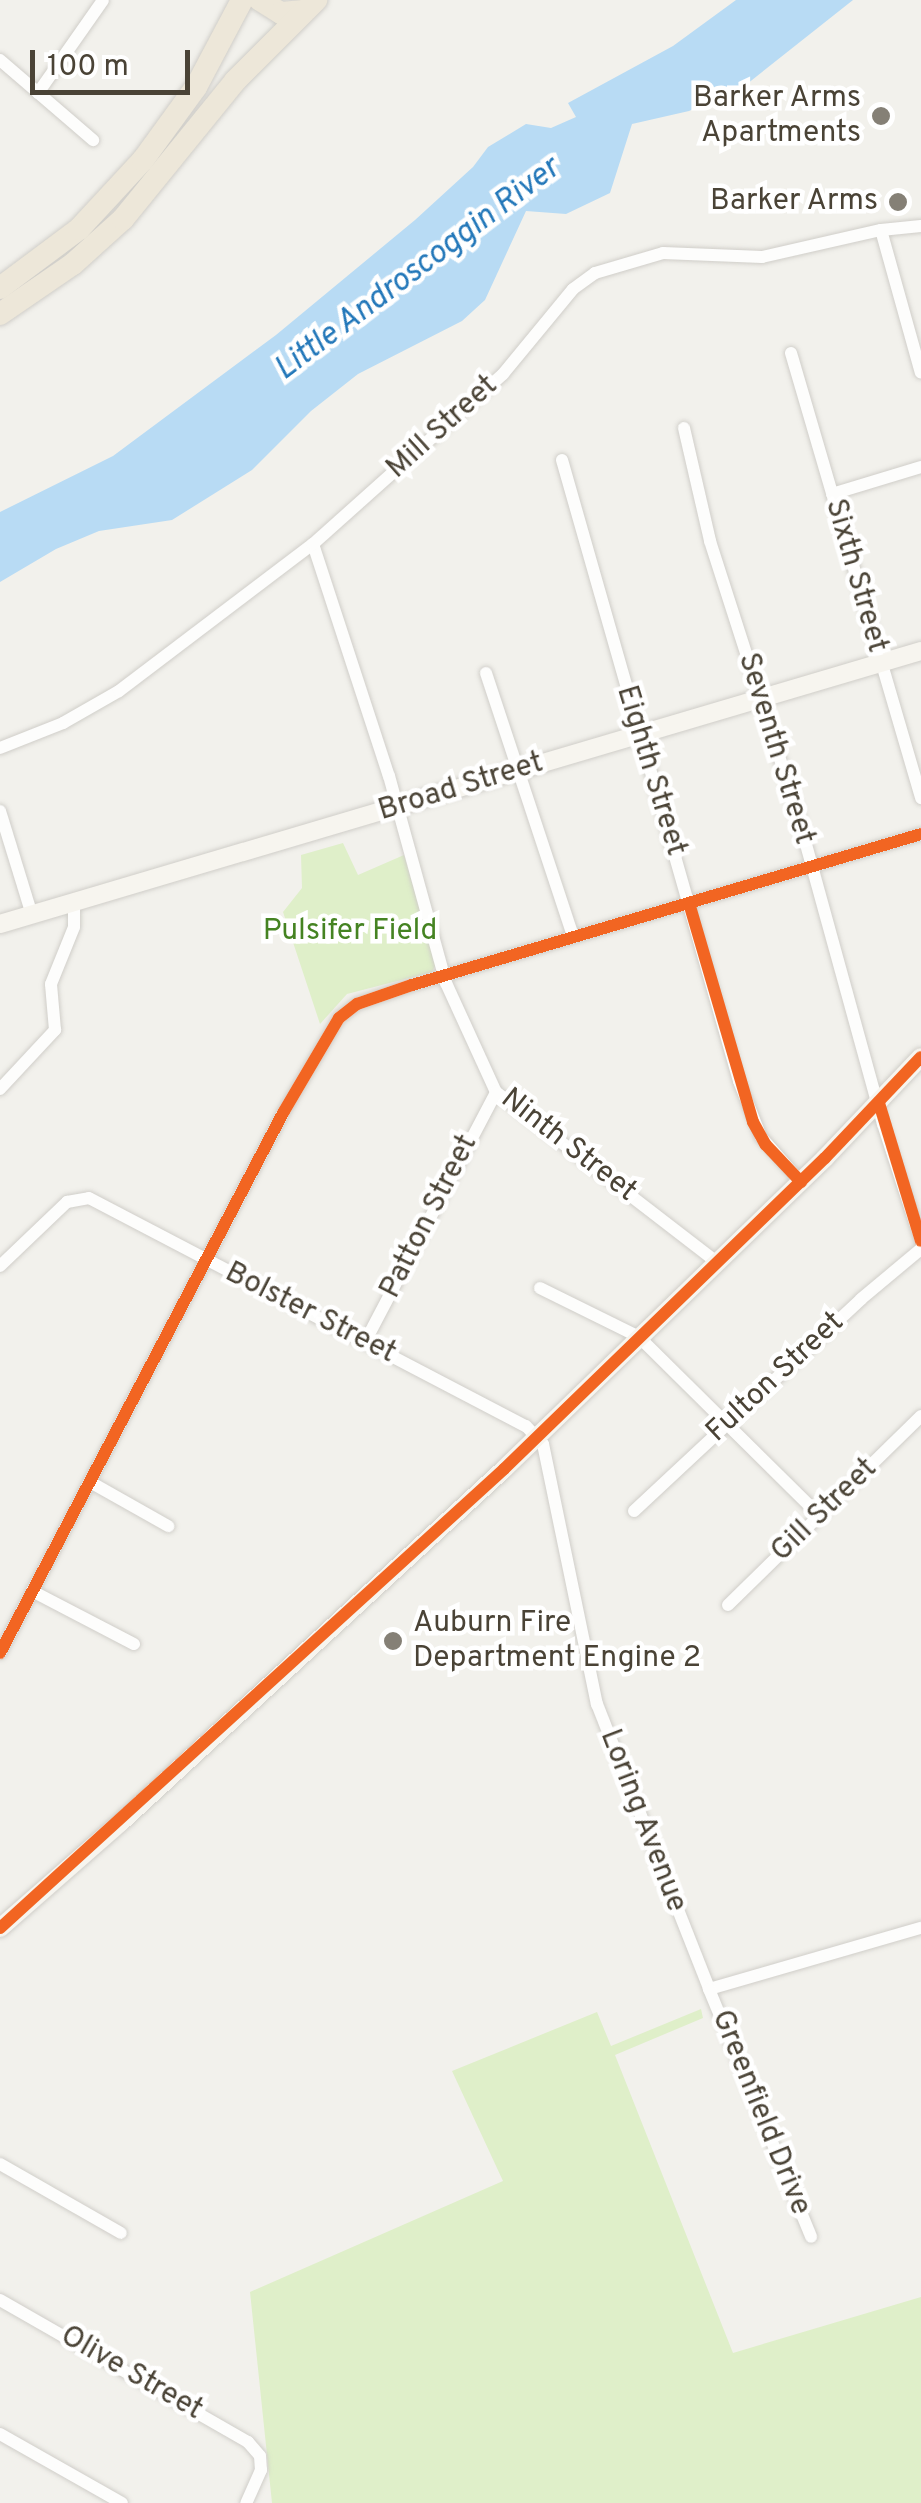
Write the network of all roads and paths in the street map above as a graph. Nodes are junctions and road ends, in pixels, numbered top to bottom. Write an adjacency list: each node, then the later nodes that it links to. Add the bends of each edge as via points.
1 (102, 0): 6 (street)
2 (242, 0): 10 (highway, via 196,87 143,160 70,236)
3 (260, 0): 4 (highway, via 281,12)
4 (310, 6): 11 (highway, via 252,61 123,219)
5 (0, 60): 6 (street)
6 (38, 93): 7 (street)
7 (93, 140)
8 (921, 226): 9 (street, Mill Street)
9 (881, 230): 13 (street); 18 (street, Mill Street, via 762,257 664,253 594,273 503,374)
10 (0, 288)
11 (0, 314)
12 (790, 353): 17 (street, Sixth Street)
13 (921, 373)
14 (684, 428): 22 (street, Seventh Street, via 710,540)
15 (562, 460): 23 (street, Eighth Street)
16 (921, 467): 17 (street)
17 (832, 494): 20 (street, Sixth Street)
18 (313, 544): 24 (street, Mill Street, via 119,691 62,724); 27 (street, Ninth Street)
19 (921, 650): 20 (street, Broad Street)
20 (881, 664): 22 (street, Broad Street); 26 (street, Sixth Street)
21 (486, 673): 25 (street)
22 (762, 700): 23 (street, Broad Street); 30 (street, Seventh Street)
23 (640, 736): 25 (street, Broad Street); 32 (street, Eighth Street)
24 (0, 748)
25 (517, 771): 27 (street, Broad Street); 35 (street)
26 (921, 798)
27 (399, 808): 31 (street, Broad Street); 36 (street, Ninth Street)
28 (0, 811): 33 (street)
29 (921, 834): 30 (street)
30 (811, 867): 32 (street); 40 (street, Seventh Street)
31 (74, 901): 33 (street, Broad Street); 38 (street, via 74,927 51,984 55,1030)
32 (689, 903): 35 (street); 41 (street, Eighth Street, via 753,1122)
33 (32, 914): 34 (street, Broad Street)
34 (0, 924)
35 (573, 936): 36 (street)
36 (444, 975): 39 (street, Ninth Street); 44 (street, via 365,1001 339,1018)
37 (921, 1057): 40 (street)
38 (0, 1089)
39 (496, 1092): 45 (street, Ninth Street); 49 (street, Patton Street)
40 (879, 1102): 41 (street); 42 (street, Seventh Street)
41 (800, 1182): 45 (street)
42 (915, 1201): 43 (street, Seventh Street)
43 (921, 1245): 51 (street, Fulton Street)
44 (206, 1260): 46 (street, Bolster Street, via 81,1196); 49 (street, Bolster Street); 53 (street)
45 (716, 1262): 48 (street)
46 (0, 1266)
47 (540, 1288): 48 (street)
48 (639, 1337): 51 (street); 52 (street)
49 (365, 1342): 52 (street, Bolster Street)
50 (921, 1416): 55 (street, Gill Street)
51 (728, 1423): 54 (street, Fulton Street); 55 (street)
52 (538, 1436): 61 (street); 63 (street, Loring Avenue, via 597,1704)
53 (90, 1482): 56 (street); 57 (street)
54 (634, 1511)
55 (820, 1516): 58 (street, Gill Street)
56 (168, 1526)
57 (32, 1591): 59 (street); 60 (street)
58 (728, 1605)
59 (134, 1644)
60 (0, 1653)
61 (0, 1928)
62 (921, 1928): 63 (street)
63 (710, 1989): 66 (street, Greenfield Drive)
64 (0, 2164): 65 (street)
65 (121, 2233)
66 (812, 2237)
67 (0, 2300): 70 (street, Olive Street, via 240,2436 258,2454 261,2470)
68 (0, 2434): 69 (street)
69 (122, 2503)
70 (246, 2503)

